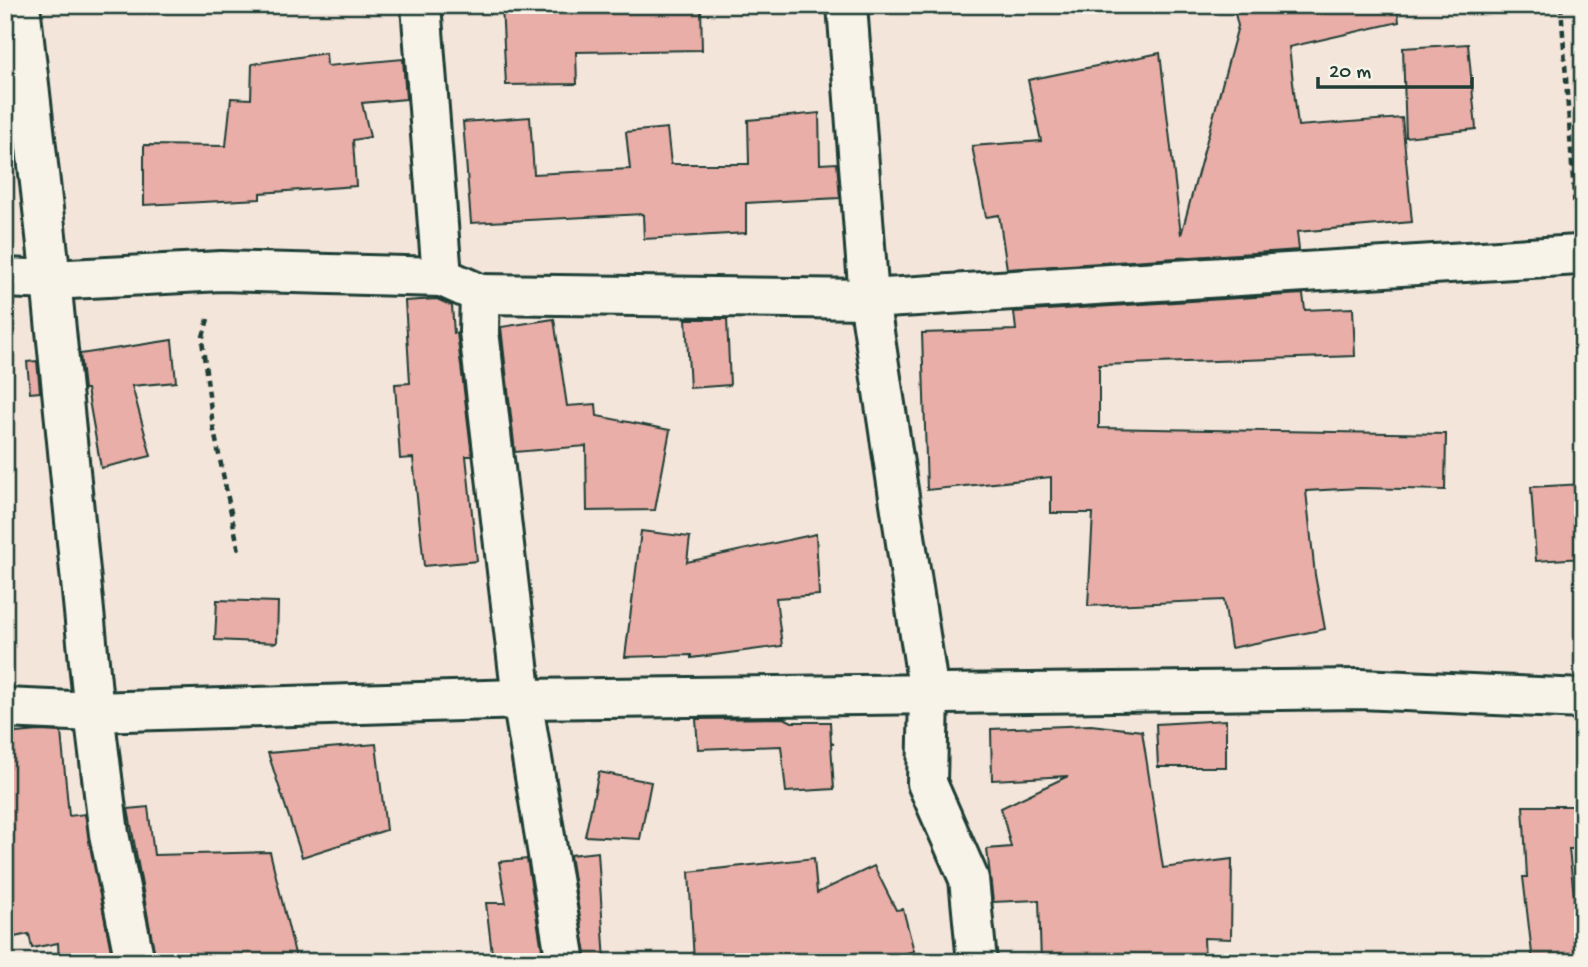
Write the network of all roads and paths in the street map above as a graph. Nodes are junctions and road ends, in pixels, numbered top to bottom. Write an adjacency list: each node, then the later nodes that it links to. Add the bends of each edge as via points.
1 (20, 5): 9 (street)
2 (421, 5): 7 (street)
3 (847, 5): 11 (street)
4 (1561, 5): 5 (path)
5 (1578, 255): 11 (street)
6 (222, 271): 7 (street); 9 (street); 12 (path, via 202,340 213,426)
7 (442, 277): 10 (street)
8 (5, 278): 9 (street)
9 (51, 280): 17 (street)
10 (480, 294): 11 (street); 14 (street, via 479,331)
11 (869, 299): 13 (street)
12 (239, 551)
13 (929, 694): 14 (street); 15 (street, via 1360,689); 20 (street, via 927,783 969,879)
14 (522, 699): 17 (street); 19 (street)
15 (1583, 699)
16 (5, 708): 17 (street)
17 (94, 712): 18 (street, via 108,834)
18 (135, 962)
19 (566, 962)
20 (977, 962)

